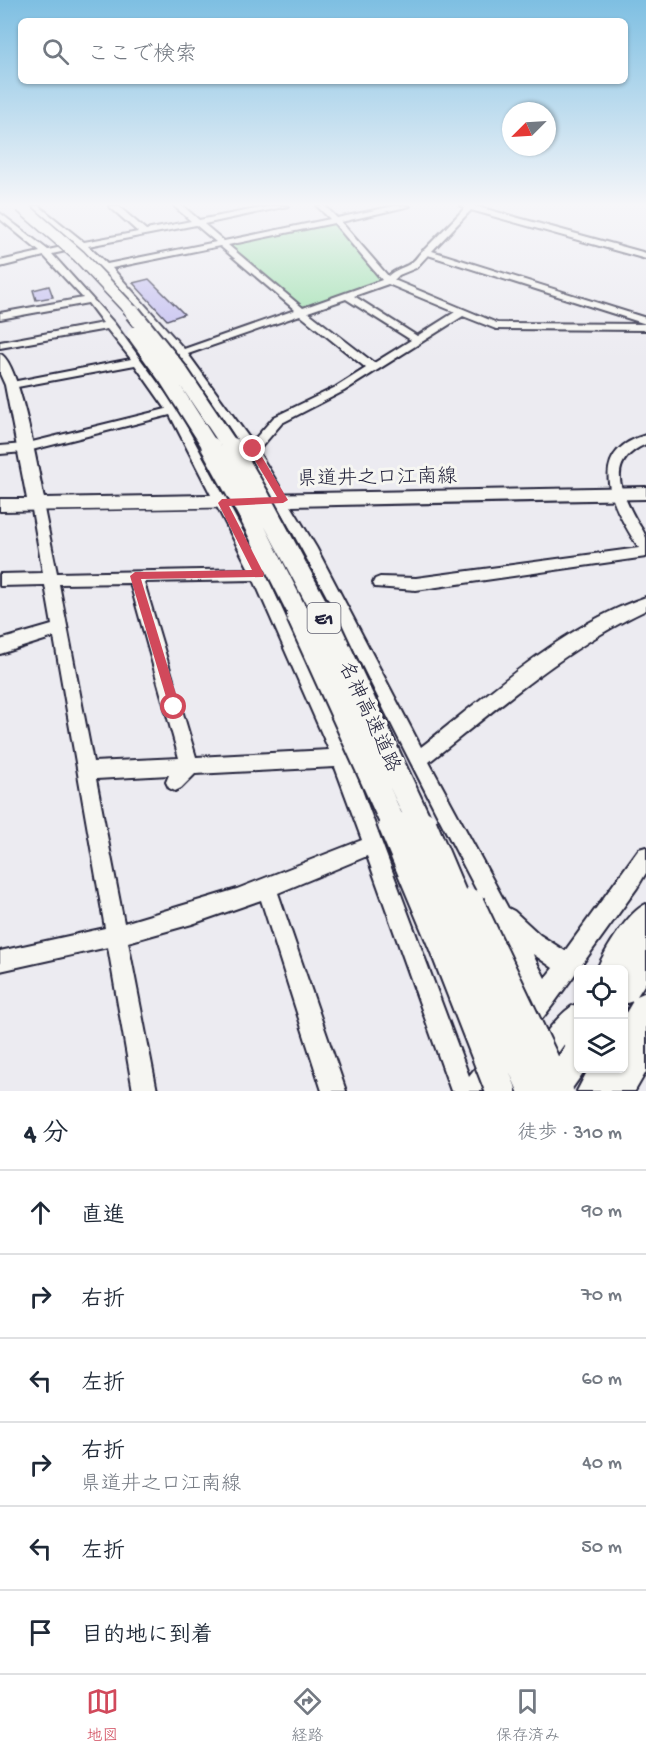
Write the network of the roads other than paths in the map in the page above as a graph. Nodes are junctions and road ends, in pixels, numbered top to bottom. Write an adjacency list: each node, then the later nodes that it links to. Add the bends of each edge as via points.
1 (27, 257): 11 (street)
2 (50, 257): 15 (street)
3 (65, 257): 77 (highway, 名神高速道路 / E1, bridge, via 126,322 181,398 237,491 383,799)
4 (81, 257): 54 (highway, 名神高速道路 / E1, bridge, via 168,354 242,463 293,554)
5 (95, 257): 12 (street)
6 (154, 257): 12 (street)
7 (237, 257): 16 (street)
8 (367, 257): 13 (street)
9 (420, 257): 13 (street)
10 (444, 257): 19 (street)
11 (0, 264)
12 (106, 267): 24 (street)
13 (388, 281): 14 (street); 17 (street)
14 (347, 295): 16 (street); 22 (street)
15 (90, 300): 18 (street); 20 (street)
16 (301, 311): 24 (street); 27 (street)
17 (462, 312): 21 (street, via 496,326); 22 (street)
18 (0, 316)
19 (646, 321)
20 (111, 325): 23 (street); 26 (street)
21 (646, 327)
22 (417, 340): 27 (street)
23 (0, 345)
24 (184, 352): 32 (street)
25 (0, 358): 28 (main road)
26 (138, 361): 28 (street); 29 (street)
27 (373, 368): 32 (street, via 278,420)
28 (12, 385): 31 (main road)
29 (173, 411): 31 (street); 37 (street)
30 (646, 440): 34 (street, via 631,446 614,465)
31 (24, 448): 33 (street); 38 (main road)
32 (253, 449): 36 (street)
33 (0, 450)
34 (618, 493): 35 (main road, 県道井之口江南線); 36 (main road, 県道井之口江南線); 40 (street)
35 (646, 493)
36 (283, 500): 37 (main road, 県道井之口江南線); 50 (street)
37 (222, 503): 38 (main road, 県道井之口江南線); 41 (street)
38 (37, 504): 39 (main road, 県道井之口江南線); 43 (street)
39 (0, 505)
40 (646, 550): 45 (street, via 416,584)
41 (259, 574): 42 (street); 49 (street)
42 (135, 576): 43 (street); 51 (street)
43 (52, 579): 44 (street); 47 (street)
44 (0, 580)
45 (380, 583)
46 (646, 603): 50 (street, via 569,642)
47 (60, 629): 48 (street); 52 (street)
48 (0, 647)
49 (341, 758): 51 (street); 55 (street)
50 (418, 760): 58 (street)
51 (190, 767): 52 (street); 53 (street)
52 (87, 771): 60 (street)
53 (175, 782)
54 (410, 798): 79 (highway, 名神高速道路 / E1, bridge); 81 (highway, bridge, via 428,820)
55 (371, 845): 57 (street); 75 (street)
56 (646, 856): 63 (street)
57 (267, 888): 60 (street); 74 (street)
58 (499, 910): 63 (street, via 533,942); 66 (street)
59 (646, 919): 64 (highway)
60 (116, 936): 62 (street); 73 (street)
61 (646, 955): 65 (highway)
62 (0, 961)
63 (567, 964): 66 (street)
64 (615, 965)
65 (628, 983)
66 (544, 998): 76 (street)
67 (646, 1008): 69 (highway)
68 (574, 1026): 78 (highway)
69 (628, 1039)
70 (646, 1042): 83 (highway)
71 (574, 1061): 80 (highway, bridge)
72 (606, 1073): 82 (highway)
73 (145, 1091)
74 (334, 1091)
75 (463, 1091)
76 (471, 1091)
77 (501, 1091)
78 (525, 1091)
79 (534, 1091)
80 (552, 1091)
81 (558, 1091)
82 (594, 1091)
83 (616, 1091)

